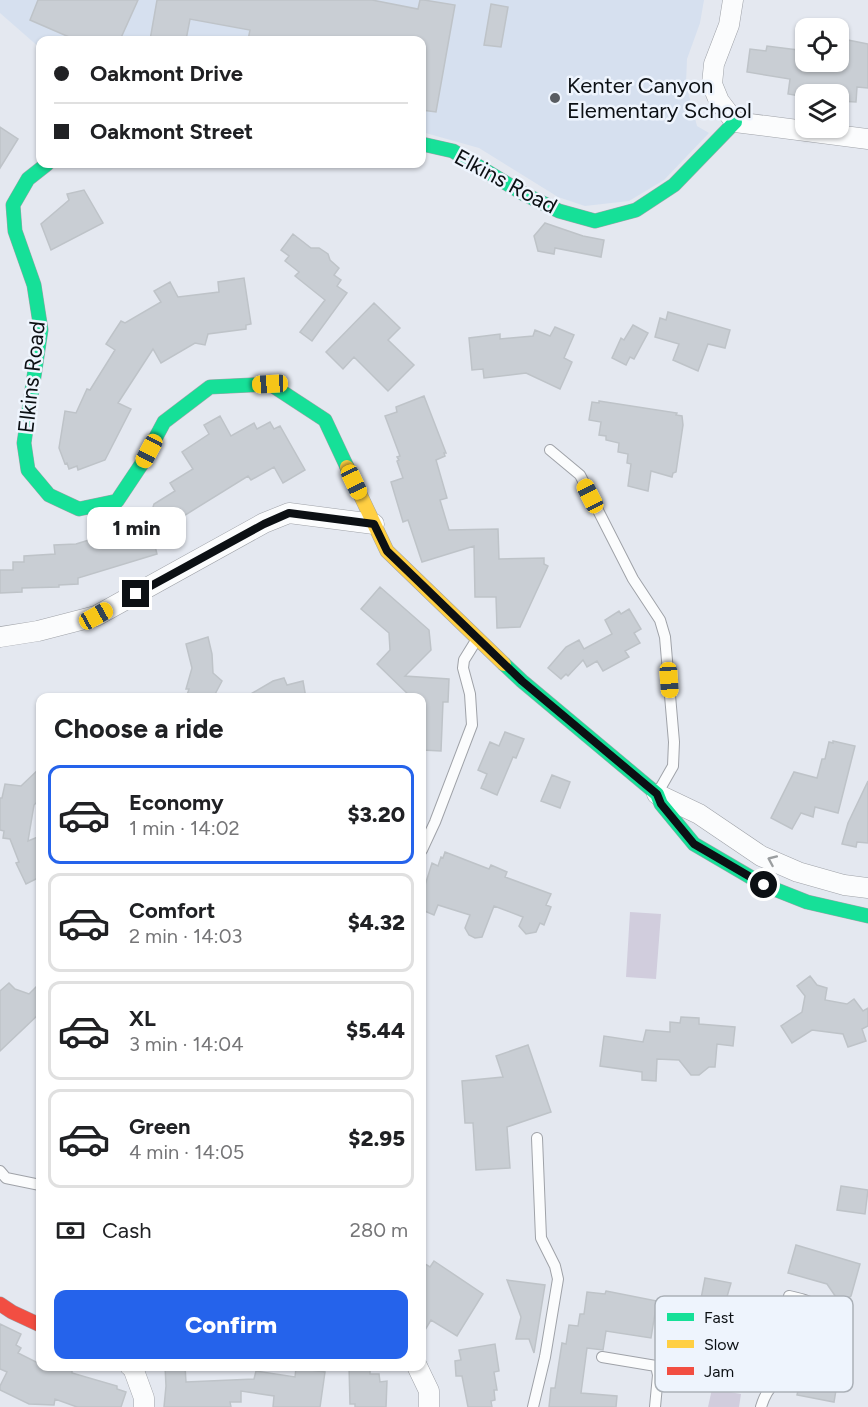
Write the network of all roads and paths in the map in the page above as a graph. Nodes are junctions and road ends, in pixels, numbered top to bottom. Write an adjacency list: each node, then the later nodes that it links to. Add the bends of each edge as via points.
1 (733, 0): 2 (street, via 712,84)
2 (735, 122): 3 (street); 4 (street, Elkins Road, via 674,185 636,210 595,221 559,212 453,151)
3 (868, 139)
4 (426, 145)
5 (42, 168): 7 (street, Elkins Road, via 28,178 13,206 15,231 34,285 41,330 24,443 28,470 49,495 79,508 117,501 164,422 210,387 270,384 325,420)
6 (550, 450): 10 (lane, via 580,475 633,579 660,620 674,742 673,766)
7 (374, 524): 8 (street, via 289,513 96,616); 9 (street, via 387,551)
8 (0, 637)
9 (477, 638): 10 (street, via 522,681); 11 (lane, via 463,668 472,725)
10 (657, 794): 12 (street, one-way to 10, via 761,856 699,814); 12 (street, via 694,844 764,885)
11 (426, 841)
12 (791, 882): 13 (street); 14 (street, via 807,902)
13 (868, 888)
14 (868, 916)
15 (537, 1138): 28 (lane, via 541,1238 558,1278)
16 (0, 1171): 17 (lane, via 6,1178)
17 (36, 1184)
18 (0, 1304): 19 (street)
19 (36, 1323)
20 (602, 1357): 21 (lane)
21 (655, 1366)
22 (134, 1371): 26 (street)
23 (419, 1371): 27 (street, via 429,1391)
24 (656, 1392): 29 (lane)
25 (768, 1392): 30 (lane)
26 (144, 1407)
27 (429, 1407)
28 (533, 1407)
29 (655, 1407)
30 (760, 1407)

